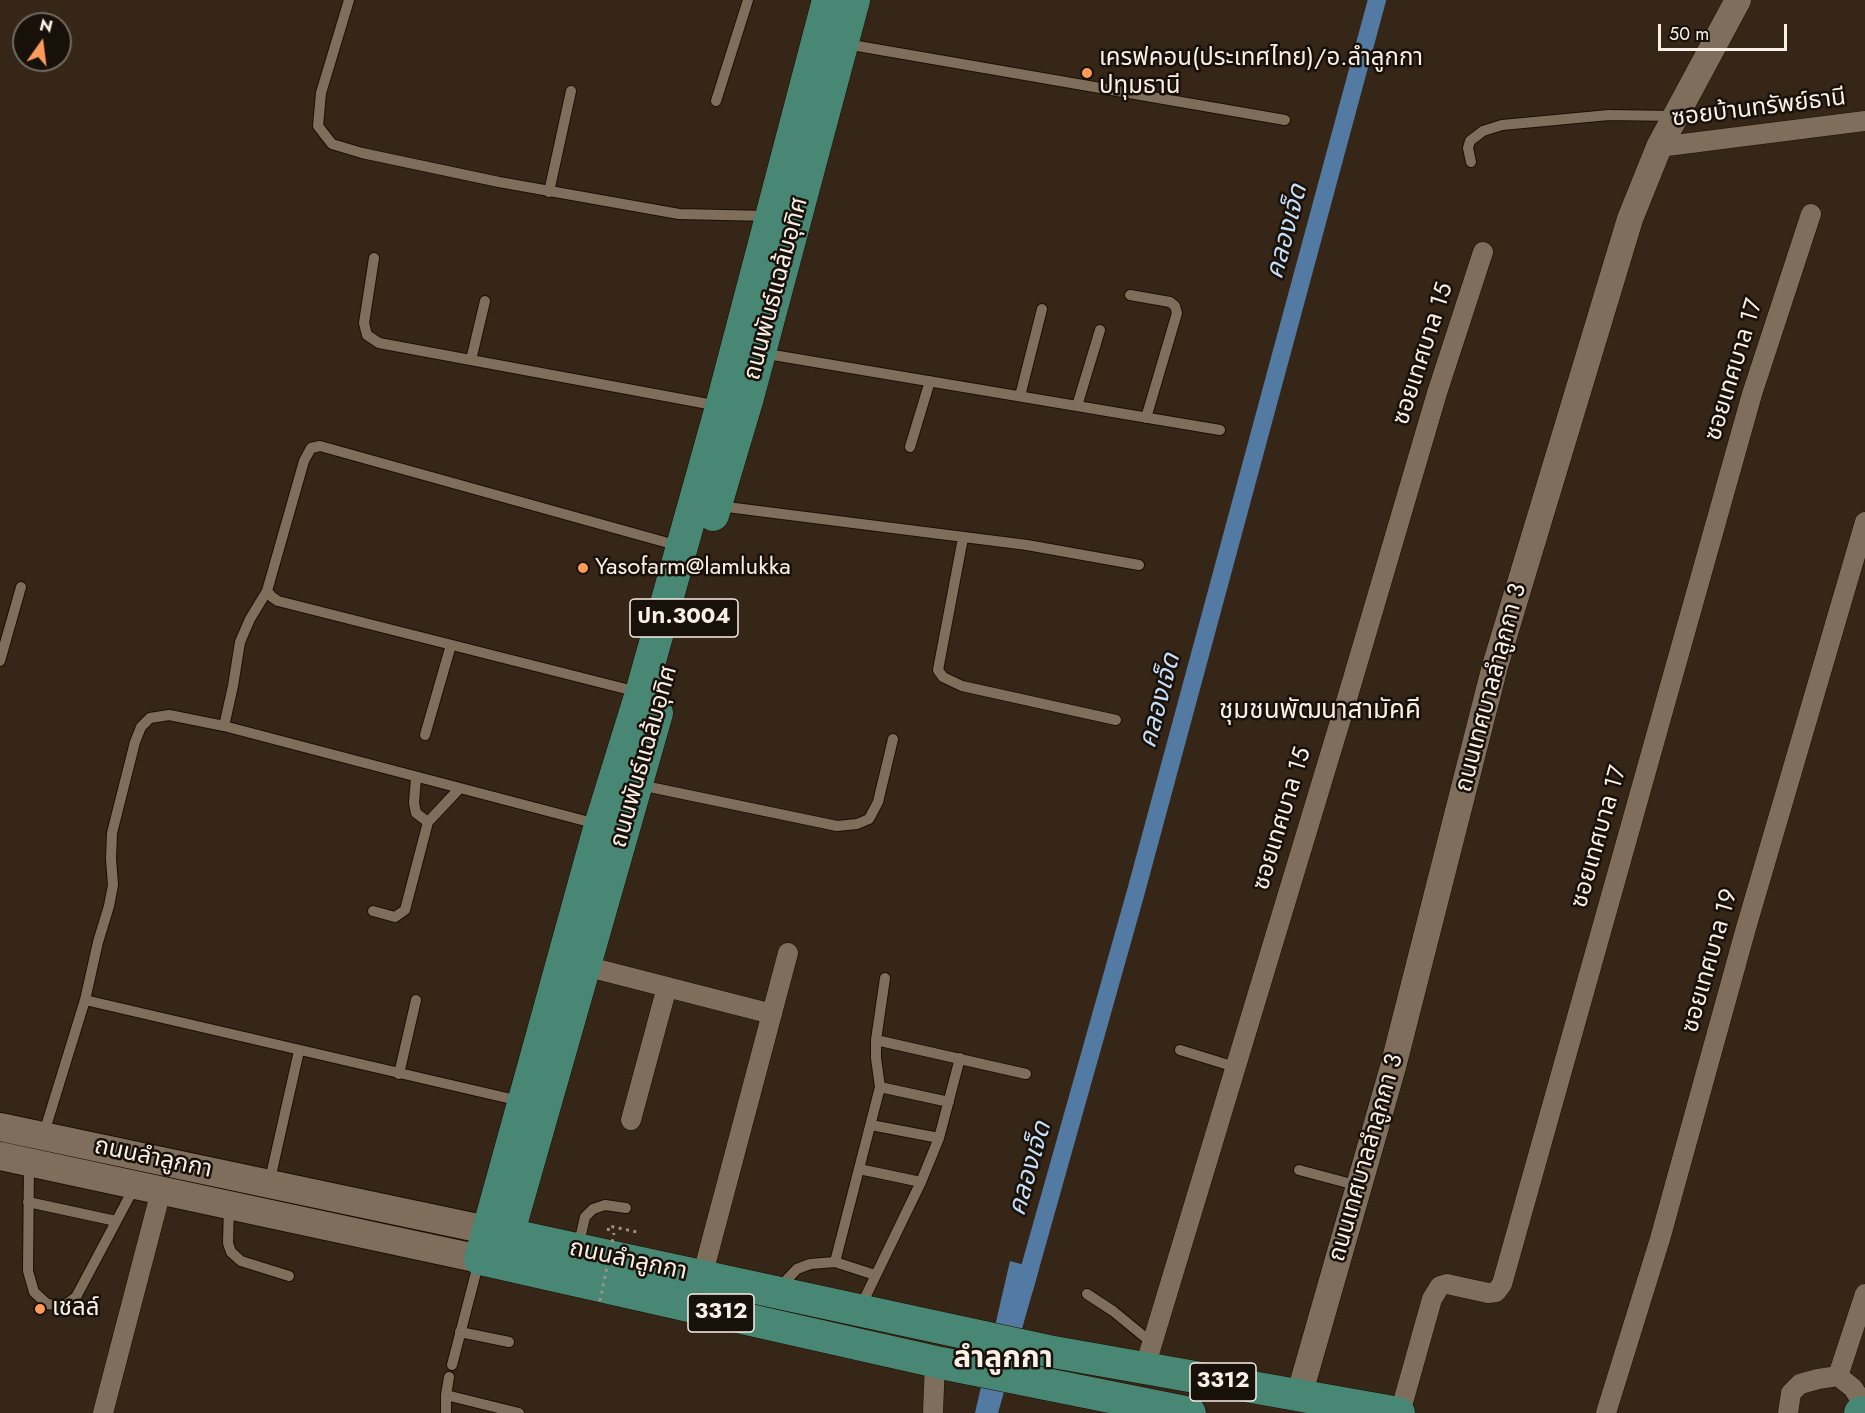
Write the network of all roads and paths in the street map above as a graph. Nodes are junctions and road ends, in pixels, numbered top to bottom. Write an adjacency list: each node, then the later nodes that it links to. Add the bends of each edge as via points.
1 (350, 0): 14 (lane, via 321,93 318,126 332,144)
2 (748, 0): 8 (lane)
3 (828, 0): 16 (main road, ถนนพันธ์แฉล้มอุทิศ / ปท.3004)
4 (854, 0): 6 (main road, ถนนพันธ์แฉล้มอุทิศ / ปท.3004)
5 (1738, 0): 9 (street, ถนนเทศบาลลำลูกกา 3)
6 (843, 44): 10 (lane); 23 (main road, ถนนพันธ์แฉล้มอุทิศ / ปท.3004)
7 (572, 91): 14 (lane)
8 (716, 102)
9 (1676, 116): 12 (street, ถนนเทศบาลลำลูกกา 3); 13 (lane, via 1634,114 1502,125 1483,131 1470,141)
10 (1286, 120)
11 (1865, 121): 12 (street, ซอยบ้านทรัพย์ธานี)
12 (1659, 147): 80 (street, ถนนเทศบาลลำลูกกา 3, via 1630,219 1495,666)
13 (1471, 162)
14 (549, 192): 16 (lane, via 679,214)
15 (1812, 214): 114 (street, ซอยเทศบาล 17, via 1752,394 1502,1284 1496,1292 1488,1293 1440,1286 1432,1299)
16 (772, 216): 28 (main road, ถนนพันธ์แฉล้มอุทิศ / ปท.3004)
17 (1483, 252): 63 (street, ซอยเทศบาล 15)
18 (374, 258): 24 (lane, via 364,323 367,335 379,343)
19 (1130, 295): 29 (lane, via 1170,303 1178,313)
20 (485, 301): 24 (lane)
21 (1042, 309): 26 (lane)
22 (1100, 330): 27 (lane)
23 (760, 352): 25 (lane); 32 (main road, ถนนพันธ์แฉล้มอุทิศ / ปท.3004)
24 (471, 360): 28 (lane)
25 (930, 381): 26 (lane); 31 (lane)
26 (1020, 396): 27 (lane)
27 (1077, 406): 29 (lane)
28 (721, 407): 35 (main road, ถนนพันธ์แฉล้มอุทิศ / ปท.3004)
29 (1146, 418): 30 (lane)
30 (1220, 430)
31 (910, 447)
32 (716, 506): 34 (lane); 47 (main road, ถนนพันธ์แฉล้มอุทิศ / ปท.3004)
33 (1865, 522): 115 (street, ซอยเทศบาล 19, via 1660,1239)
34 (963, 538): 36 (lane); 42 (lane, via 938,669 943,677 962,686)
35 (682, 547): 38 (lane, via 320,446 311,448 304,461); 41 (main road, ถนนพันธ์แฉล้มอุทิศ / ปท.3004)
36 (1139, 565)
37 (21, 587): 40 (lane)
38 (267, 591): 39 (lane, via 278,601); 43 (lane, via 240,642)
39 (451, 645): 41 (lane); 44 (lane)
40 (0, 661)
41 (641, 693): 50 (main road, ถนนพันธ์แฉล้มอุทิศ / ปท.3004)
42 (1116, 720)
43 (224, 726): 46 (lane); 56 (lane, via 170,715 150,718 141,727 112,833 113,885)
44 (425, 735)
45 (893, 739): 47 (lane, via 878,802 869,819 857,824 837,826)
46 (416, 778): 48 (lane); 49 (lane, via 416,813)
47 (637, 784): 53 (main road, ถนนพันธ์แฉล้มอุทิศ / ปท.3004)
48 (459, 789): 49 (lane); 50 (lane)
49 (428, 822): 51 (lane, via 405,910 395,917)
50 (600, 825): 67 (main road, ถนนพันธ์แฉล้มอุทิศ / ปท.3004)
51 (373, 912)
52 (788, 953): 58 (street)
53 (585, 966): 55 (street); 89 (main road, ถนนพันธ์แฉล้มอุทิศ / ปท.3004)
54 (885, 978): 59 (lane)
55 (667, 987): 58 (street); 69 (street)
56 (85, 1000): 61 (lane); 72 (lane)
57 (416, 1000): 64 (lane)
58 (772, 1014): 94 (street)
59 (876, 1040): 62 (lane); 66 (lane)
60 (1180, 1050): 63 (lane)
61 (299, 1051): 64 (lane); 79 (lane)
62 (960, 1058): 65 (lane); 68 (lane)
63 (1235, 1067): 102 (street, ซอยเทศบาล 15)
64 (399, 1074): 67 (lane)
65 (1026, 1074)
66 (880, 1087): 68 (lane); 70 (lane)
67 (524, 1102): 89 (main road, ถนนพันธ์แฉล้มอุทิศ / ปท.3004)
68 (950, 1102): 73 (lane)
69 (630, 1120)
70 (871, 1125): 73 (lane); 76 (lane)
71 (0, 1126): 72 (main road, ถนนลำลูกกา / 3312)
72 (43, 1136): 79 (main road, ถนนลำลูกกา / 3312)
73 (939, 1138): 78 (lane)
74 (0, 1156): 75 (main road, ถนนลำลูกกา / 3312)
75 (29, 1162): 81 (main road, ถนนลำลูกกา / 3312); 82 (lane)
76 (860, 1169): 78 (lane); 91 (lane)
77 (1299, 1170): 80 (lane)
78 (921, 1182): 92 (lane)
79 (268, 1184): 89 (main road, ถนนลำลูกกา / 3312)
80 (1359, 1186): 108 (street, ถนนเทศบาลลำลูกกา 3)
81 (148, 1188): 83 (main road, ถนนลำลูกกา / 3312); 85 (lane); 109 (street)
82 (28, 1202): 85 (lane); 85 (lane, via 28,1271 34,1292 47,1304 64,1306 76,1297)
83 (229, 1205): 89 (main road, ถนนลำลูกกา / 3312); 93 (lane, via 231,1252 241,1261)
84 (626, 1208): 90 (lane, via 605,1205 593,1209 585,1217)
85 (116, 1221)
86 (608, 1232): 87 (path, via 609,1226)
87 (637, 1232)
88 (614, 1233): 98 (path, bridge)
89 (494, 1247): 90 (main road, ถนนลำลูกกา / 3312); 100 (lane); 103 (main road, ถนนลำลูกกา / 3312)
90 (577, 1250): 94 (main road, ถนนลำลูกกา / 3312)
91 (835, 1262): 92 (lane); 95 (lane, via 797,1269)
92 (875, 1275): 99 (lane)
93 (288, 1276)
94 (702, 1277): 95 (main road, ถนนลำลูกกา / 3312)
95 (775, 1293): 99 (main road, ถนนลำลูกกา / 3312)
96 (1087, 1294): 102 (lane, via 1113,1311)
97 (1865, 1294): 105 (street)
98 (600, 1301)
99 (859, 1310): 102 (main road, ถนนลำลูกกา / 3312, via 1048,1351)
100 (460, 1332): 101 (lane); 104 (lane)
101 (509, 1342)
102 (1148, 1355): 108 (main road, ถนนลำลูกกา / 3312)
103 (938, 1362): 112 (street); 113 (main road, ถนนลำลูกกา / 3312)
104 (452, 1365)
105 (1838, 1376): 116 (street, via 1800,1384 1791,1393); 117 (street, via 1853,1388)
106 (449, 1377): 107 (lane)
107 (446, 1395): 110 (lane); 111 (lane)
108 (1299, 1396): 114 (main road, ถนนลำลูกกา / 3312)
109 (103, 1413)
110 (446, 1413)
111 (519, 1413)
112 (933, 1413)
113 (1190, 1413)
114 (1399, 1413)
115 (1606, 1413)
116 (1788, 1413)
117 (1862, 1413)

